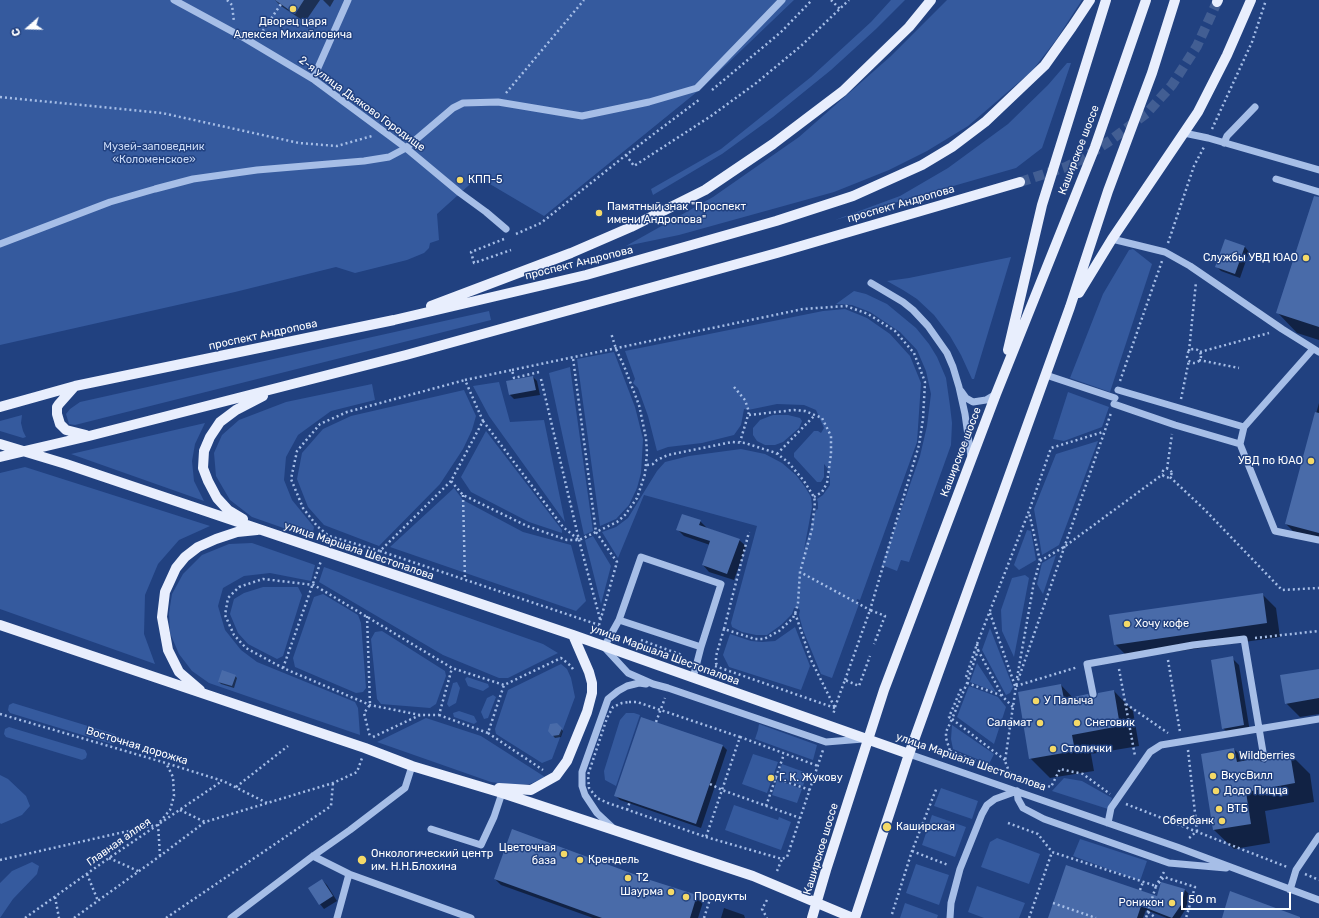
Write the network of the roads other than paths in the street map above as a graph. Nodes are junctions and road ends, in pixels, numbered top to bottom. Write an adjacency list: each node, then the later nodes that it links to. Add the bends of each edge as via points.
1 (174, 0): 10 (street, 2-я улица Дьяково Городище)
2 (348, 0): 10 (street)
3 (782, 0): 14 (street, via 697,88 649,102 582,116 498,102 463,103 453,108)
4 (931, 0): 24 (main road, via 909,27 843,91 773,144 705,190 571,253)
5 (1090, 0): 24 (main road, проспект Андропова, via 1045,65 985,122 952,147 887,182 776,221 586,275)
6 (1106, 0): 31 (main road, via 1042,205)
7 (1146, 0): 31 (main road, Каширское шоссе, via 1095,147)
8 (1175, 0): 23 (main road)
9 (1252, 0): 12 (main road, via 1227,56)
10 (313, 79): 14 (street, 2-я улица Дьяково Городище)
11 (1255, 107): 13 (street, via 1227,136)
12 (1184, 133): 13 (street); 20 (main road)
13 (1224, 143): 15 (street)
14 (406, 148): 19 (street, 2-я улица Дьяково Городище); 21 (street, via 389,157 364,161 257,170 193,179 110,202)
15 (1319, 170)
16 (1276, 179): 18 (street)
17 (1020, 182): 28 (main road, проспект Андропова, via 777,253)
18 (1319, 192)
19 (506, 229)
20 (1112, 239): 23 (main road); 25 (street, via 1165,252 1197,270)
21 (0, 244)
22 (871, 284): 29 (street, via 903,302 928,326 947,352)
23 (1070, 306): 26 (main road)
24 (394, 320): 27 (main road, проспект Андропова)
25 (1316, 350): 33 (street)
26 (1046, 375): 36 (street, via 1175,425); 54 (main road)
27 (75, 386): 32 (main road, проспект Андропова); 34 (main road, via 57,408 60,424 66,430)
28 (283, 387): 34 (main road, проспект Андропова); 40 (main road, via 236,410 220,422 204,452 203,468 217,498 228,510)
29 (959, 387): 31 (street, via 966,398 973,402 986,400); 39 (street)
30 (1118, 390): 33 (street)
31 (997, 391): 39 (main road, Каширское шоссе)
32 (0, 407)
33 (1244, 427): 36 (street)
34 (89, 436): 37 (main road, проспект Андропова)
35 (0, 444): 37 (main road, улица Маршала Шестопалова)
36 (1240, 444): 41 (street, via 1276,531)
37 (26, 451): 38 (main road, проспект Андропова); 40 (main road, улица Маршала Шестопалова)
38 (0, 457)
39 (971, 459): 53 (main road, Каширское шоссе)
40 (261, 529): 44 (main road, улица Маршала Шестопалова); 49 (main road, via 237,532 198,547 176,568 165,592 162,617 168,650 179,672)
41 (1319, 540)
42 (620, 620): 45 (street); 46 (street); 46 (street, via 641,557 721,584)
43 (0, 625): 49 (main road)
44 (573, 635): 45 (main road, улица Маршала Шестопалова); 57 (main road, via 589,672 592,693 567,761 556,776 531,790)
45 (604, 647): 47 (main road, улица Маршала Шестопалова); 48 (street, via 628,674)
46 (701, 647): 47 (street)
47 (693, 678): 53 (main road, улица Маршала Шестопалова)
48 (653, 684): 53 (street, via 826,742); 62 (street, via 639,683 627,686 608,699 582,772 585,795 597,813)
49 (205, 694): 56 (main road)
50 (1093, 694): 52 (street, via 1087,664 1244,639)
51 (1319, 720): 52 (street)
52 (1259, 730): 55 (street); 60 (street, via 1160,746 1150,752 1111,808)
53 (867, 739): 54 (main road, улица Маршала Шестопалова); 69 (main road, Каширское шоссе)
54 (909, 754): 58 (street, улица Маршала Шестопалова); 74 (main road)
55 (1264, 758)
56 (412, 766): 57 (main road); 64 (street, via 405,788)
57 (484, 787): 59 (main road)
58 (1017, 791): 60 (street, улица Маршала Шестопалова); 65 (street, via 1023,808 1044,819 1169,863); 75 (street, via 995,799 987,805 982,814 958,875)
59 (502, 793): 61 (street, via 481,845); 62 (main road)
60 (1108, 823): 65 (street, улица Маршала Шестопалова)
61 (431, 829)
62 (617, 831): 69 (main road, via 753,876)
63 (1319, 836): 67 (street, via 1296,870)
64 (313, 856): 66 (street); 70 (street)
65 (1236, 869): 67 (street, улица Маршала Шестопалова)
66 (349, 874): 71 (street); 72 (street)
67 (1290, 890): 68 (street, улица Маршала Шестопалова)
68 (1319, 900)
69 (816, 903): 73 (main road, Каширское шоссе); 74 (main road)
70 (231, 918)
71 (337, 918)
72 (471, 918)
73 (812, 918)
74 (854, 918)
75 (950, 918)

